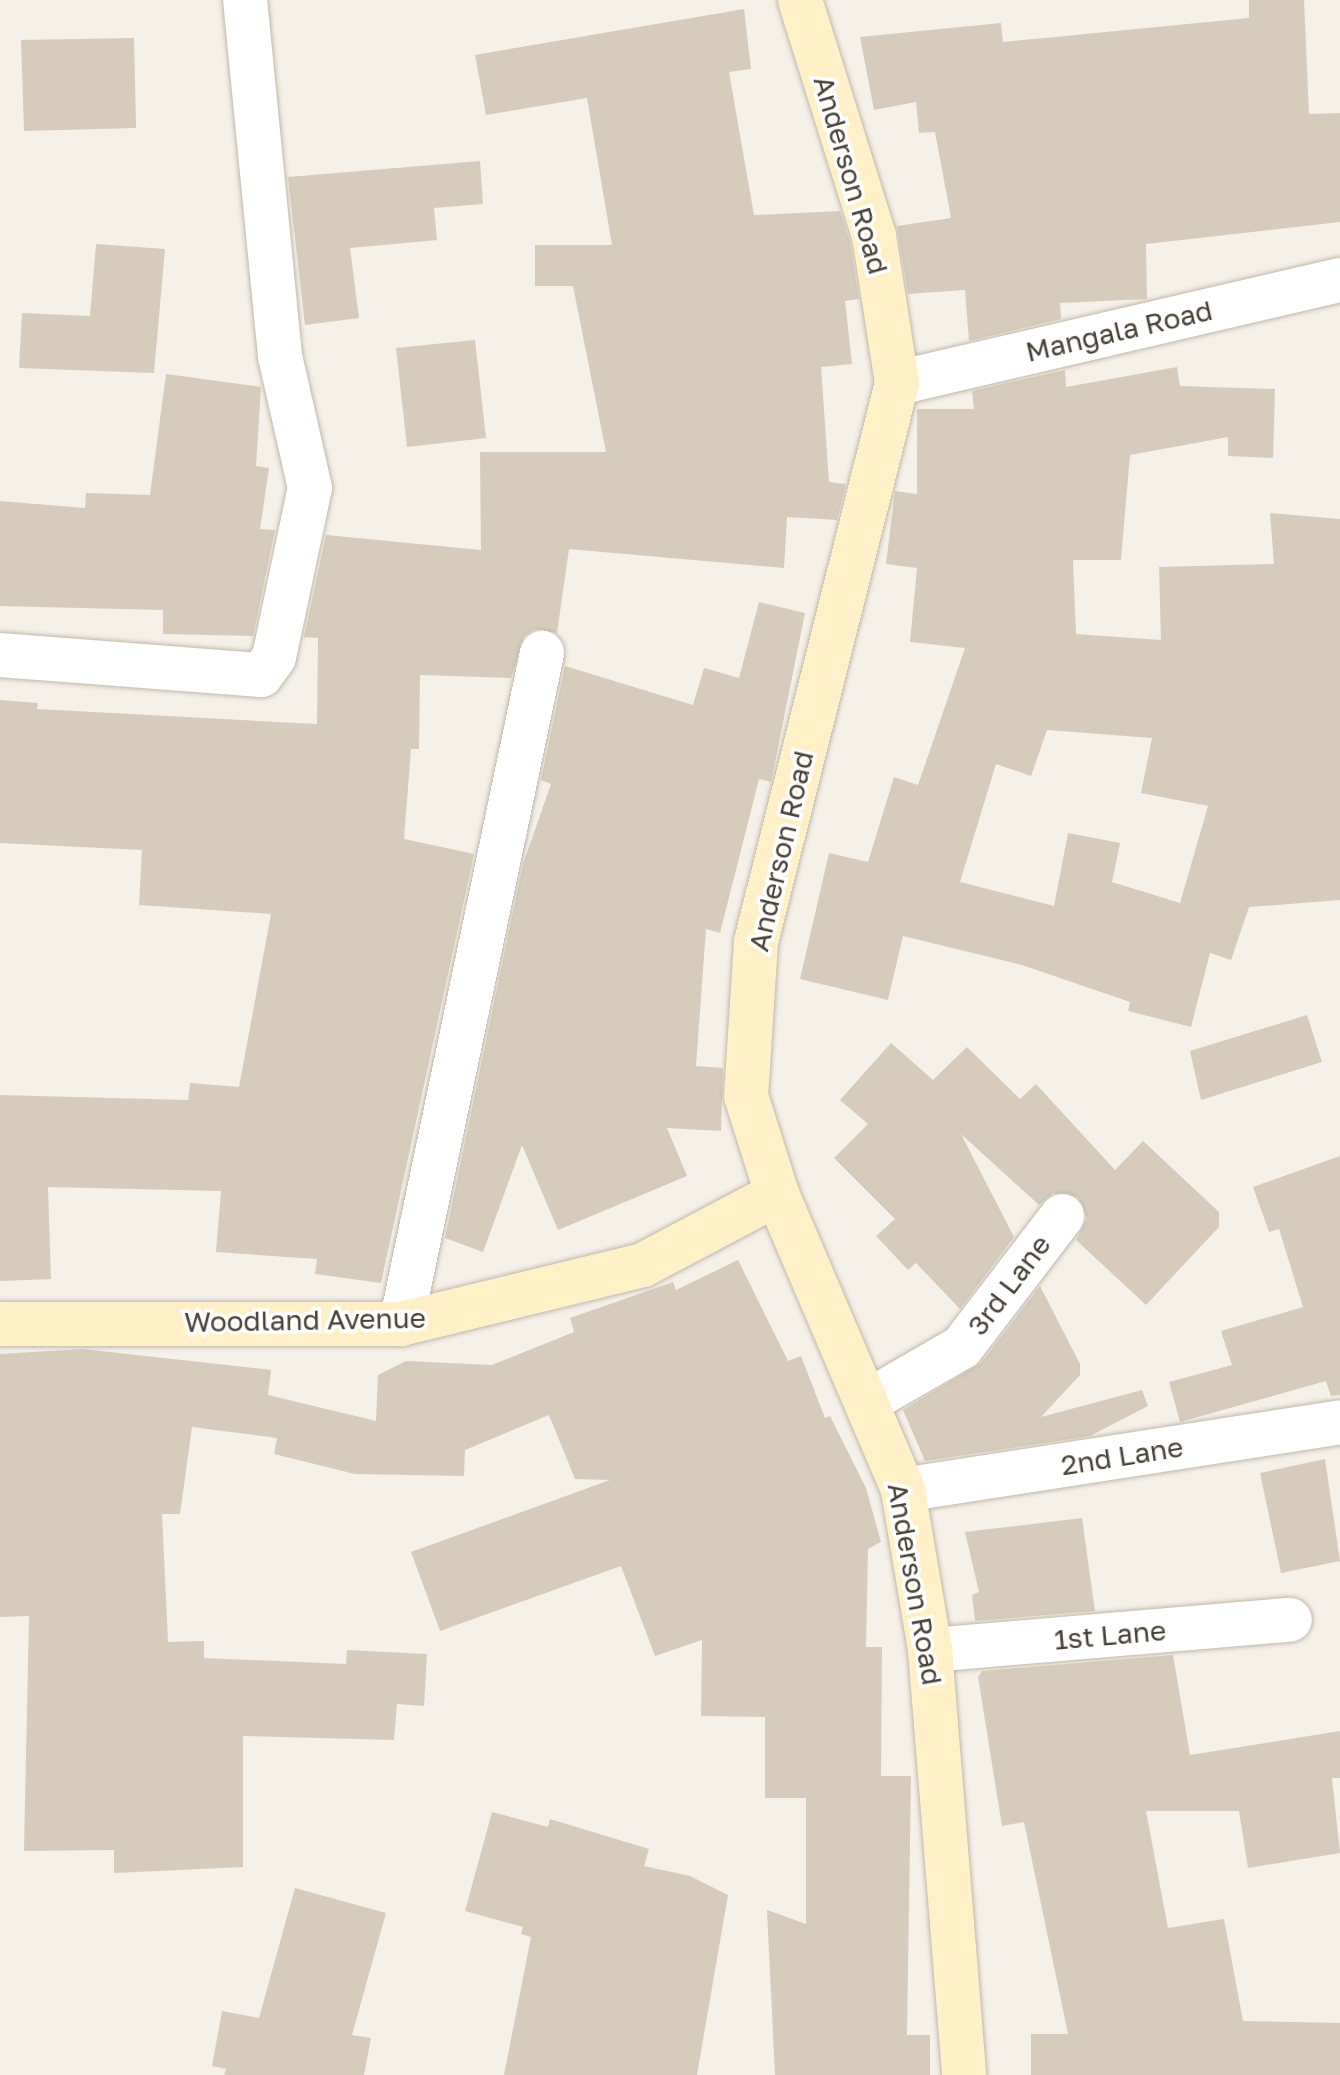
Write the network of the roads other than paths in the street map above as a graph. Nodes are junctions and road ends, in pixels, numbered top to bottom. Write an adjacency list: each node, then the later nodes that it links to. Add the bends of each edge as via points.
1 (254, 0): 6 (street, via 280,356 310,488 274,657 261,675)
2 (800, 0): 4 (main road, Anderson Road, via 874,236)
3 (1340, 280): 4 (street, Mangala Road)
4 (897, 383): 7 (main road, Anderson Road, via 756,942 746,1096)
5 (542, 653): 10 (street)
6 (0, 655)
7 (777, 1194): 10 (main road, Woodland Avenue, via 643,1265); 11 (main road, Anderson Road)
8 (1062, 1216): 11 (street, 3rd Lane, via 962,1347)
9 (0, 1324): 10 (main road, Woodland Avenue)
10 (401, 1324)
11 (870, 1400): 13 (main road, Anderson Road)
12 (1340, 1422): 13 (street, 2nd Lane)
13 (903, 1490): 15 (main road, Anderson Road)
14 (1290, 1620): 15 (street, 1st Lane)
15 (930, 1650): 16 (main road, Anderson Road)
16 (964, 2075)

